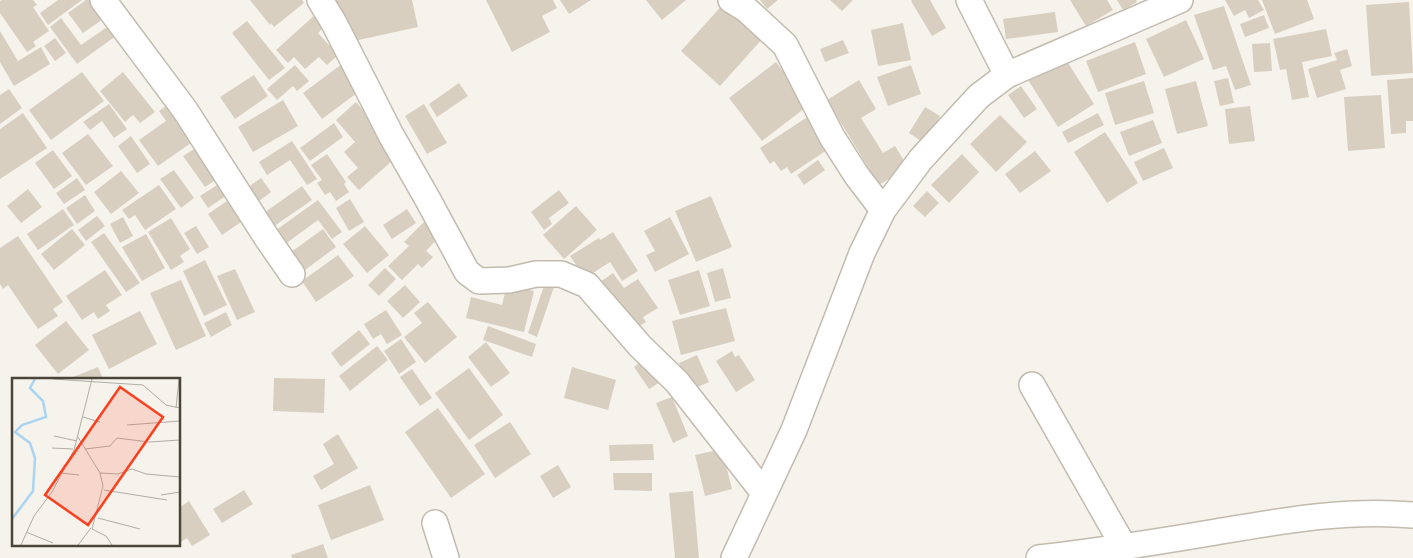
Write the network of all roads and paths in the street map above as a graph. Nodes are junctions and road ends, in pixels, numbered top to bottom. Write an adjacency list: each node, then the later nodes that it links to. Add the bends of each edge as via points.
1 (103, 0): 8 (street, via 184,110)
2 (320, 0): 10 (street, via 467,272 479,281 561,274 587,286 677,382)
3 (730, 0): 7 (street, via 747,10 785,45 832,137)
4 (969, 0): 6 (street)
5 (1180, 0): 6 (street)
6 (1007, 75): 7 (street, via 979,96 921,159)
7 (883, 210): 10 (street, via 849,285 794,430)
8 (292, 274)
9 (1032, 385): 13 (street)
10 (764, 493): 15 (street)
11 (1413, 515): 13 (street, via 1386,512 1343,514)
12 (434, 523): 14 (street)
13 (1124, 547): 16 (street)
14 (446, 558)
15 (734, 558)
16 (1039, 558)

